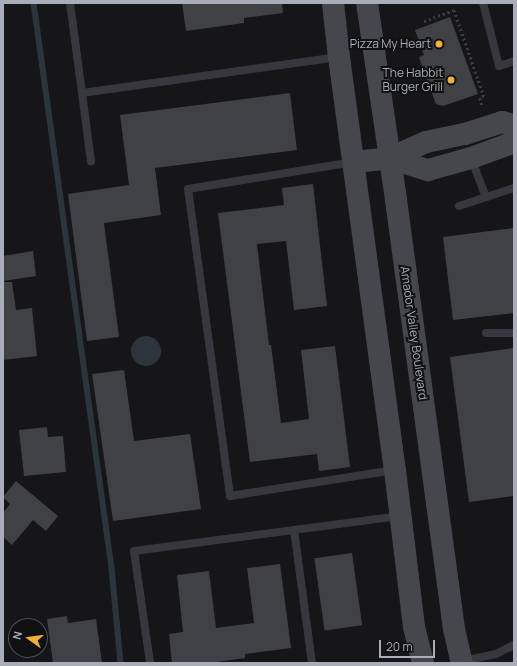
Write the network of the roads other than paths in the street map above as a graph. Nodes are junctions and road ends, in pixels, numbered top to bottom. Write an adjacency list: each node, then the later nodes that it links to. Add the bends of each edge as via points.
1 (70, 3): 7 (lane)
2 (333, 3): 5 (street)
3 (367, 3): 10 (street, Amador Valley Boulevard)
4 (483, 3): 6 (lane, via 499,66)
5 (339, 57): 7 (lane); 13 (street)
6 (514, 61)
7 (82, 93): 12 (lane)
8 (514, 125): 10 (street, via 502,122 465,134 426,142)
9 (514, 137): 11 (street, via 512,143)
10 (390, 158): 11 (street, via 428,170); 13 (street); 23 (street, Amador Valley Boulevard, via 454,629)
11 (471, 158): 15 (lane)
12 (90, 161)
13 (354, 162): 19 (street); 19 (lane, via 188,189 189,197 230,496)
14 (514, 188): 15 (lane)
15 (486, 197): 16 (lane)
16 (459, 206)
17 (486, 333): 18 (lane)
18 (514, 333)
19 (395, 470): 20 (street)
20 (400, 516): 21 (lane); 26 (street, via 414,627)
21 (294, 530): 24 (lane, via 134,551); 25 (lane)
22 (514, 645): 23 (lane, via 496,654)
23 (462, 662)
24 (150, 663)
25 (312, 663)
26 (423, 663)

